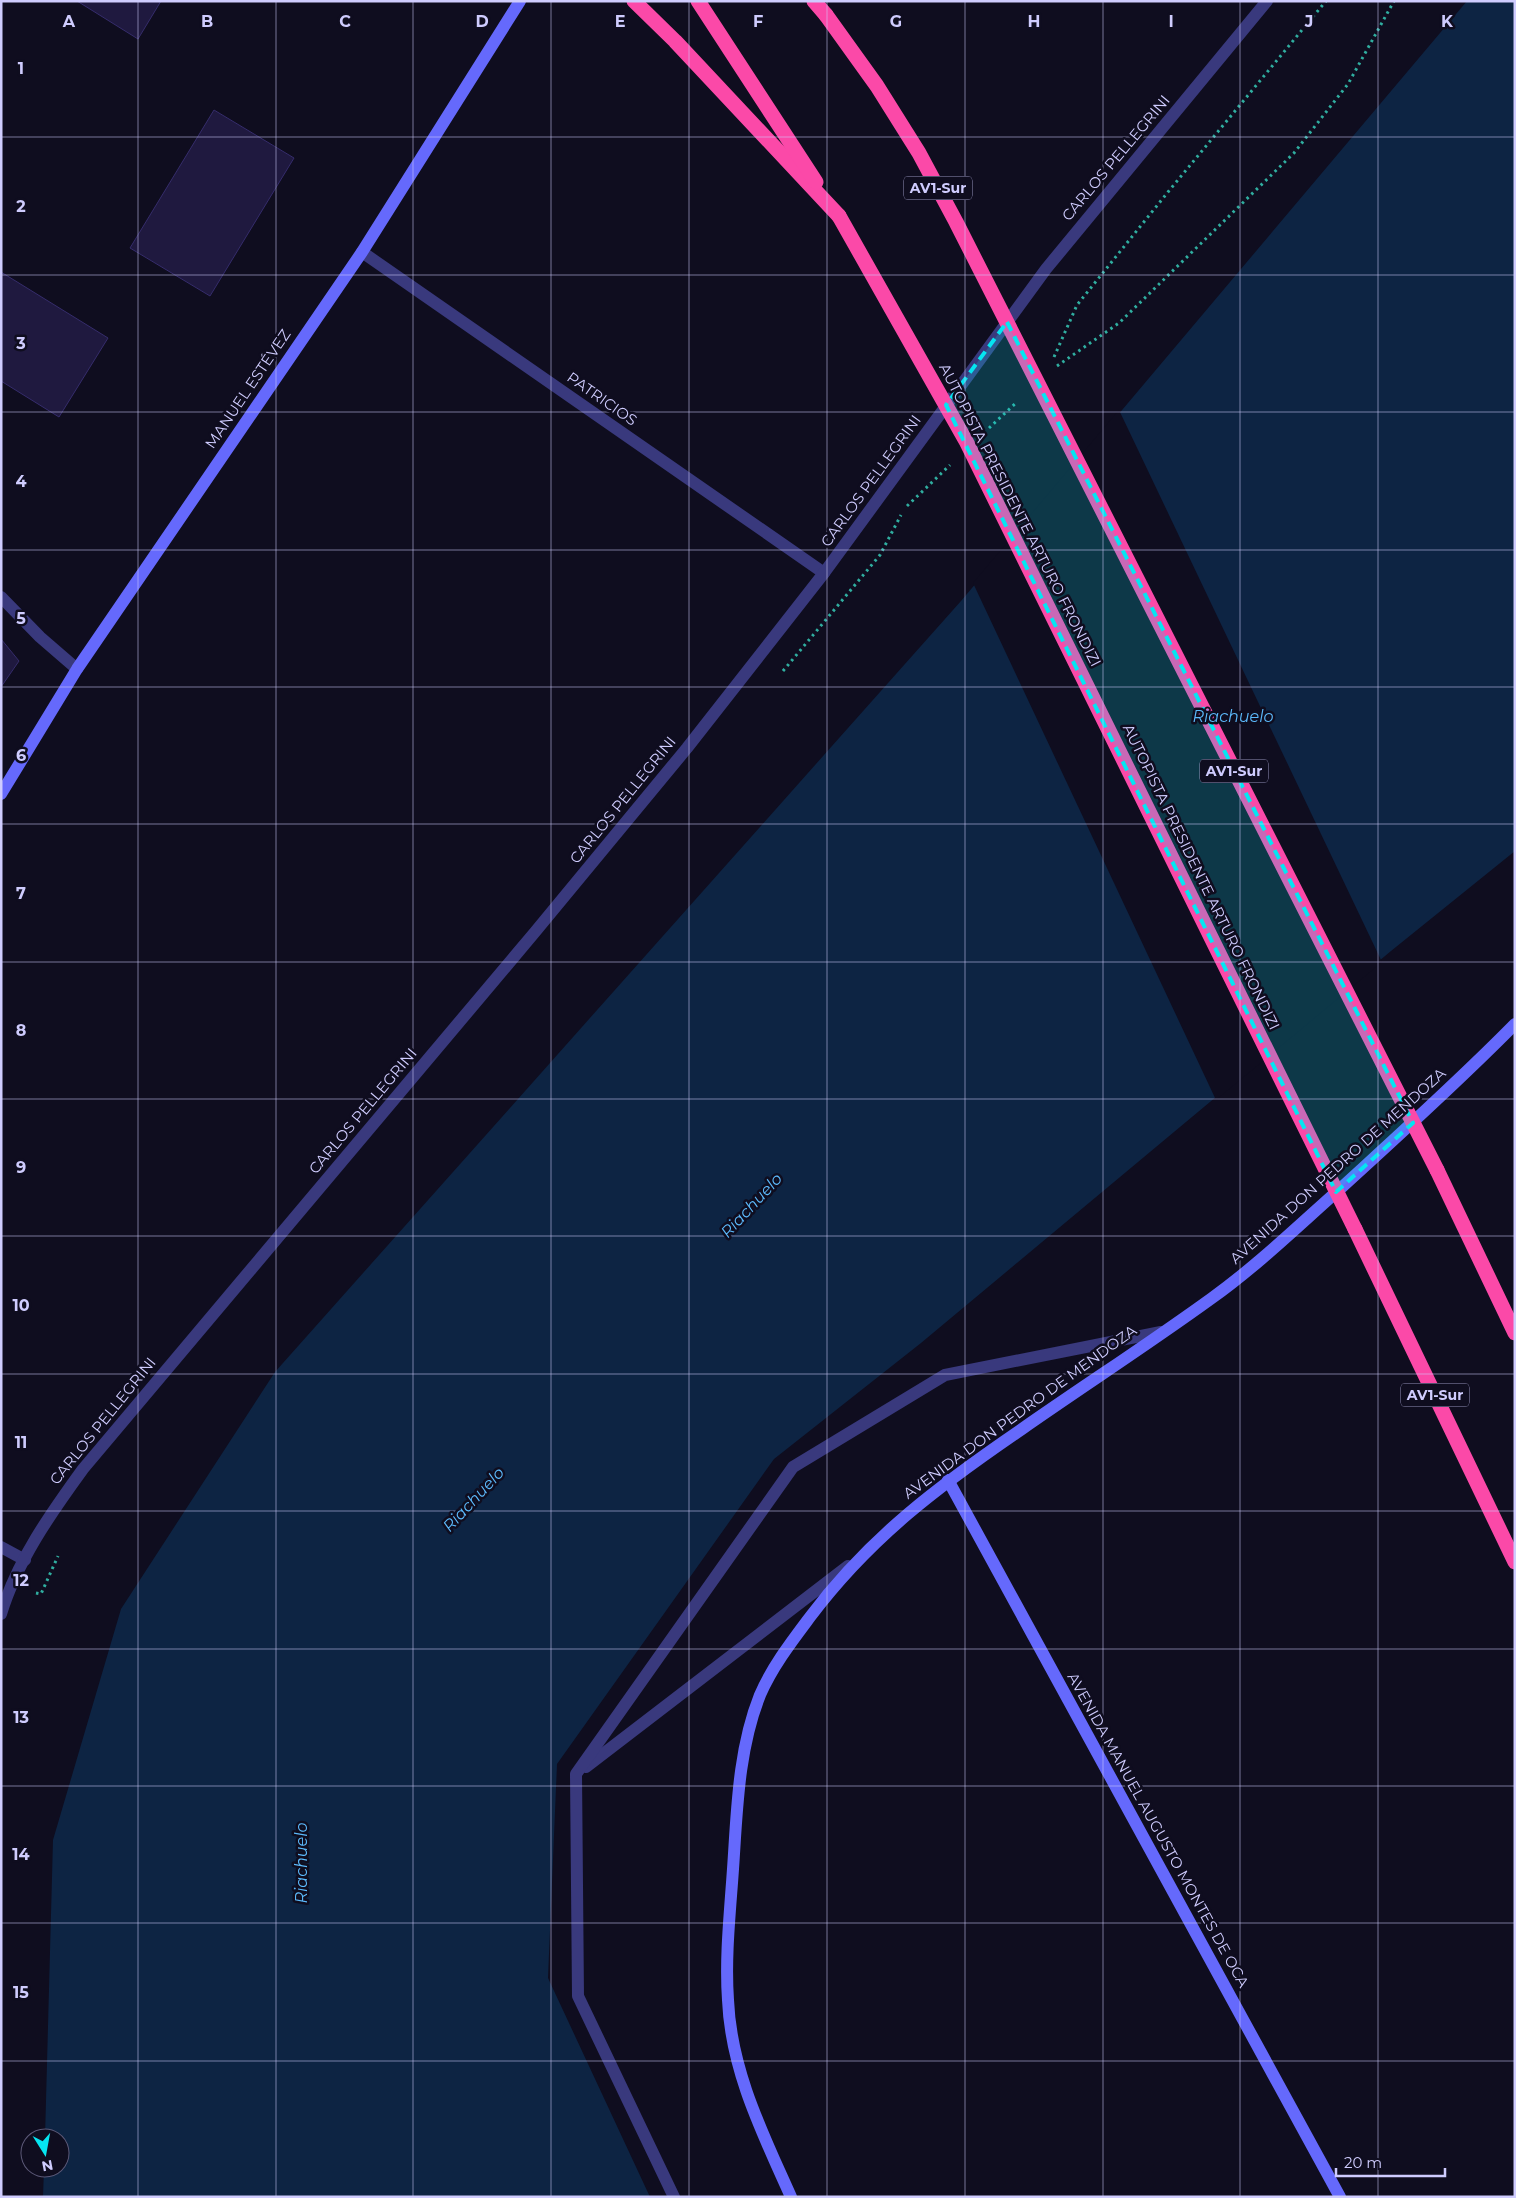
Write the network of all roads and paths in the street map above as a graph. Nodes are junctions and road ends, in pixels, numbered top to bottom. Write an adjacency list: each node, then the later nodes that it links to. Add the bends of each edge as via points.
1 (520, 1): 8 (main road, MANUEL ESTÉVEZ)
2 (634, 1): 7 (highway)
3 (698, 1): 7 (highway)
4 (815, 1): 16 (highway, AV1-Sur, bridge, via 893,112 956,222 1437,1170)
5 (1267, 1): 10 (street, CARLOS PELLEGRINI, via 1046,269)
6 (1394, 1): 9 (path, via 1348,84 1294,153 1119,323)
7 (839, 216): 21 (highway, AUTOPISTA PRESIDENTE ARTURO FRONDIZI / AV1-Sur, bridge, via 966,441)
8 (362, 252): 10 (street, PATRICIOS); 12 (main road, MANUEL ESTÉVEZ)
9 (1054, 369)
10 (824, 574): 20 (street, CARLOS PELLEGRINI, via 548,917 83,1469 52,1511)
11 (1, 597): 12 (street)
12 (77, 669): 13 (main road, MANUEL ESTÉVEZ)
13 (1, 794)
14 (1515, 1024): 15 (main road, AVENIDA DON PEDRO DE MENDOZA, via 1444,1094 1265,1256)
15 (1161, 1332): 17 (main road, AVENIDA DON PEDRO DE MENDOZA); 23 (street, via 945,1374 793,1467)
16 (1515, 1334)
17 (948, 1480): 19 (main road, AVENIDA DON PEDRO DE MENDOZA); 26 (main road, AVENIDA MANUEL AUGUSTO MONTES DE OCA)
18 (1, 1547): 20 (street)
19 (859, 1558): 23 (street); 25 (main road, AVENIDA DON PEDRO DE MENDOZA, via 787,1647 761,1694 747,1738 739,1783 727,1960 728,2004 749,2101)
20 (24, 1560): 22 (street, CARLOS PELLEGRINI)
21 (1515, 1562)
22 (1, 1614)
23 (576, 1774): 24 (street, via 578,1996)
24 (674, 2197)
25 (791, 2197)
26 (1340, 2197)

